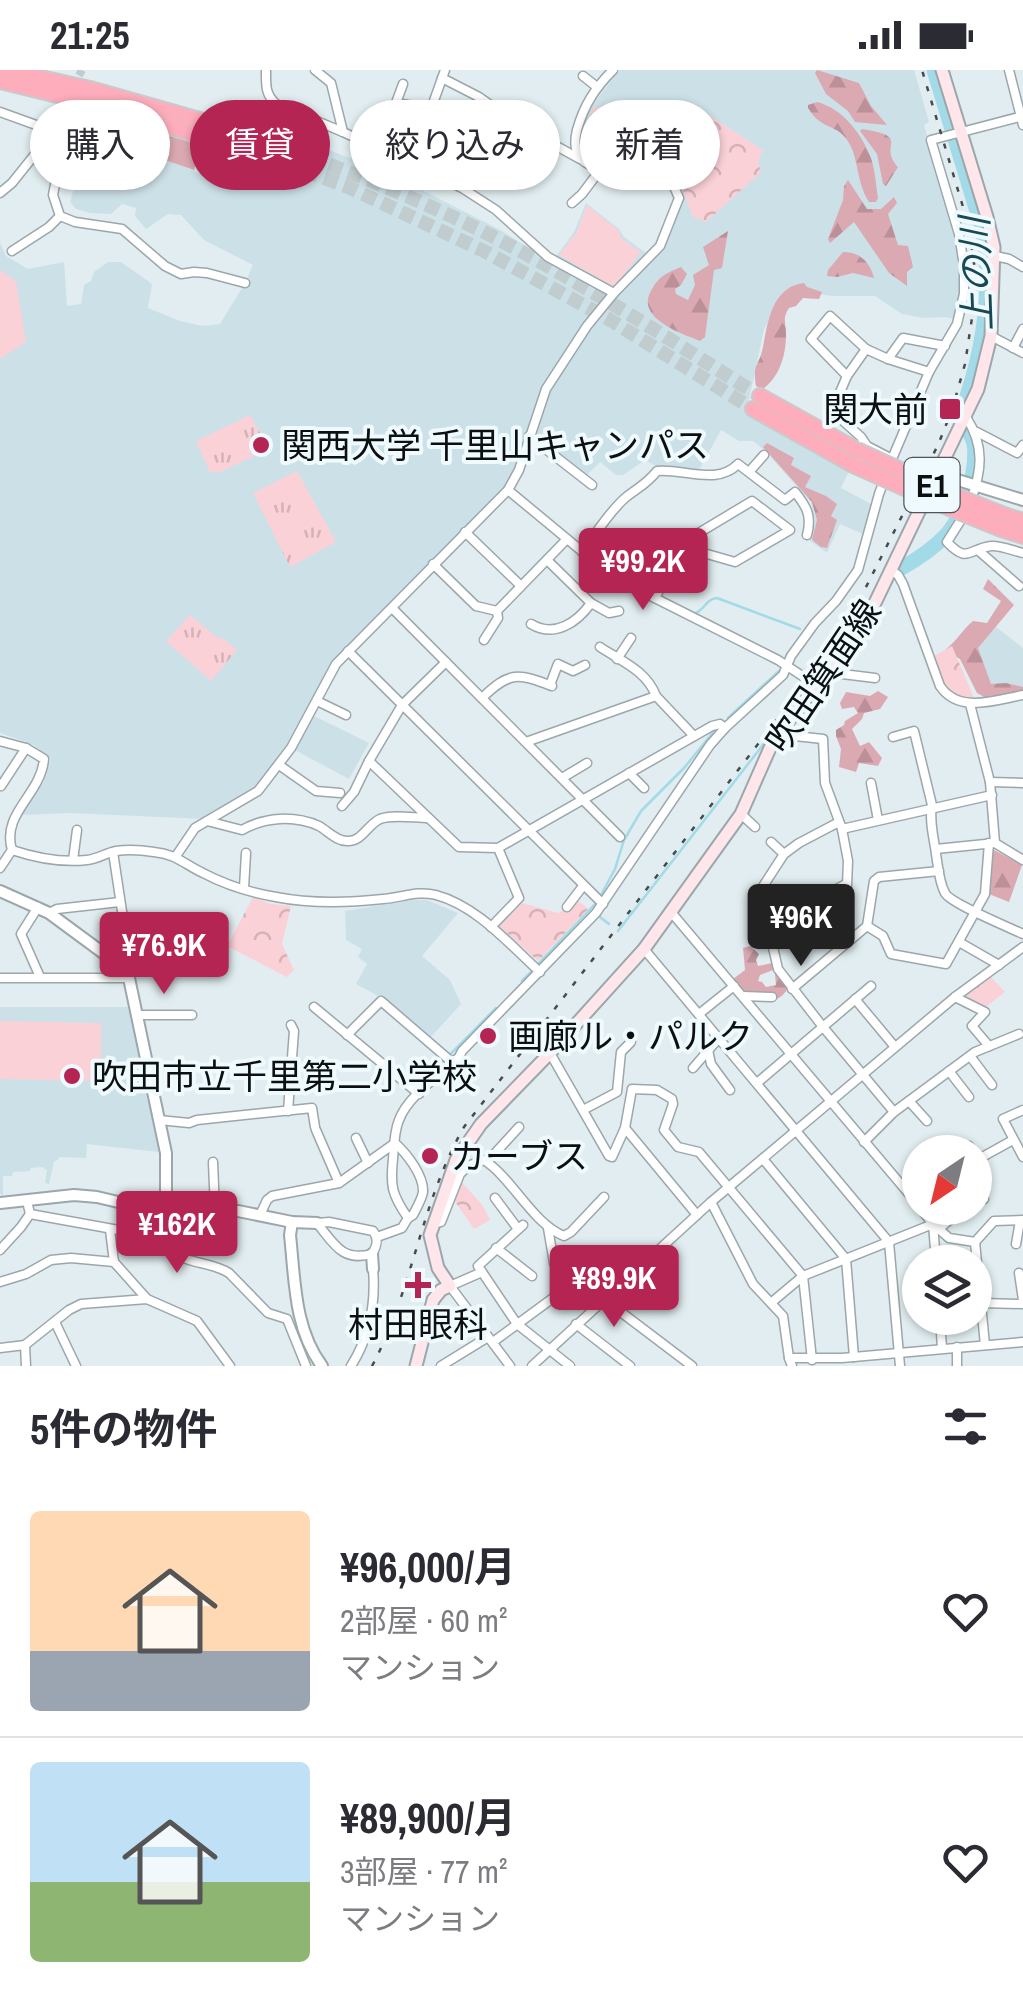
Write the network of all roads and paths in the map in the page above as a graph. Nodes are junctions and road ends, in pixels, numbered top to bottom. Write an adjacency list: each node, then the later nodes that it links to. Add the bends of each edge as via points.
1 (5, 70): 9 (highway, via 90,89 208,130)
2 (266, 70): 17 (street, via 266,91 276,104)
3 (315, 70): 17 (street, via 331,83)
4 (613, 70): 11 (street)
5 (942, 70): 18 (main road, 吹田箕面線)
6 (1009, 70): 15 (street)
7 (443, 74): 10 (street, via 431,109 396,102); 19 (street)
8 (583, 76): 11 (street)
9 (0, 82)
10 (403, 84)
11 (597, 87): 12 (street)
12 (588, 100)
13 (0, 112): 16 (street)
14 (580, 119): 19 (street)
15 (1022, 119): 18 (street)
16 (30, 123)
17 (343, 132): 31 (street, via 462,188 548,256)
18 (955, 134): 28 (main road, 吹田箕面線, via 988,218); 34 (street, via 931,140 964,280 957,324)
19 (580, 159)
20 (30, 160): 24 (street)
21 (54, 190): 26 (street)
22 (585, 190): 25 (street)
23 (676, 190): 31 (street, via 679,198 660,246)
24 (0, 194)
25 (572, 203)
26 (60, 216): 27 (street); 30 (street, via 122,229 181,274)
27 (12, 251)
28 (995, 256): 29 (street); 33 (main road, 吹田箕面線)
29 (1023, 267)
30 (246, 283)
31 (614, 294): 44 (street, via 546,389)
32 (1023, 329): 36 (street)
33 (991, 336): 36 (street); 42 (main road, 吹田箕面線)
34 (945, 346): 38 (street, via 903,338); 39 (street)
35 (866, 348): 38 (street); 40 (street); 40 (street, via 830,316 811,339)
36 (1013, 348): 37 (street)
37 (1023, 353)
38 (888, 359): 39 (street)
39 (929, 372): 47 (street)
40 (847, 376): 47 (street, via 832,411 867,446)
41 (756, 402): 55 (highway, E1, bridge, via 854,457)
42 (964, 421): 43 (street); 49 (main road, 吹田箕面線)
43 (975, 431): 45 (street, via 1017,453); 50 (street, via 979,451)
44 (530, 436): 51 (street); 52 (street)
45 (1023, 445)
46 (764, 456): 48 (street)
47 (892, 459): 83 (street, via 858,570)
48 (749, 472): 56 (street, via 785,500 796,492 810,522 804,536); 63 (street, via 738,464 703,476 657,472 628,495)
49 (938, 474): 50 (street); 67 (main road, 吹田箕面線)
50 (971, 485): 53 (street); 62 (street, via 968,507 947,542 960,554)
51 (592, 486)
52 (508, 490): 57 (street); 59 (street)
53 (1023, 500)
54 (1023, 521): 55 (highway, E1)
55 (1004, 522): 58 (highway, E1)
56 (790, 530): 61 (street, via 735,562); 61 (street, via 752,501)
57 (465, 532): 66 (street); 68 (street)
58 (1023, 536)
59 (567, 539): 63 (street); 65 (street)
60 (655, 539): 61 (street)
61 (684, 546): 70 (street)
62 (980, 551): 64 (street, via 991,546); 69 (street)
63 (582, 552): 70 (street)
64 (1023, 553)
65 (547, 560): 68 (street); 71 (street)
66 (433, 564): 72 (street); 74 (street, via 476,606)
67 (891, 570): 84 (main road, 吹田箕面線, via 868,616); 91 (street, via 903,584 940,686)
68 (520, 586): 74 (street)
69 (1020, 586)
70 (655, 598): 83 (street)
71 (591, 604): 73 (street); 75 (street, via 556,630 547,633)
72 (392, 608): 79 (street); 81 (street)
73 (620, 611)
74 (496, 612): 77 (street)
75 (531, 624)
76 (631, 638): 80 (street)
77 (484, 640)
78 (600, 646): 80 (street)
79 (348, 651): 90 (street); 92 (street)
80 (618, 659): 87 (street, via 643,675)
81 (446, 662): 89 (street); 92 (street)
82 (584, 665): 89 (street, via 573,672 558,664 551,686 521,675 497,683)
83 (787, 666): 86 (street); 95 (street)
84 (826, 672): 85 (street); 86 (main road, 吹田箕面線)
85 (875, 678)
86 (816, 685): 94 (main road, 吹田箕面線)
87 (656, 696): 96 (street); 99 (street)
88 (1023, 696): 91 (street)
89 (482, 698): 99 (street)
90 (317, 702): 93 (street); 103 (street)
91 (970, 704): 106 (street)
92 (402, 705): 101 (street); 123 (street)
93 (346, 715)
94 (784, 726): 116 (main road, 吹田箕面線); 120 (street, via 795,736 823,739 825,783)
95 (725, 728): 96 (street, via 715,724); 143 (street)
96 (694, 736): 104 (street)
97 (893, 737): 115 (street, via 914,730)
98 (0, 741): 100 (street)
99 (526, 742): 105 (street)
100 (26, 748): 109 (street); 124 (street, via 44,759 43,768)
101 (369, 761): 114 (street); 117 (street)
102 (587, 763): 105 (street)
103 (280, 765): 111 (street, via 306,789); 119 (street, via 258,791)
104 (630, 772): 110 (street); 113 (street)
105 (562, 778): 113 (street)
106 (990, 782): 108 (street); 112 (street)
107 (870, 783): 118 (street)
108 (1023, 783)
109 (1, 786)
110 (644, 788)
111 (340, 793)
112 (992, 795): 115 (street); 127 (street)
113 (583, 800): 123 (street); 125 (street)
114 (342, 806)
115 (931, 810): 118 (street); 129 (street)
116 (741, 814): 121 (street); 150 (main road, 吹田箕面線)
117 (428, 818): 119 (street, via 385,817 346,842 299,820 259,820 242,830); 128 (street, via 459,847)
118 (878, 820): 120 (street)
119 (207, 822): 134 (street)
120 (841, 825): 133 (street); 139 (street)
121 (755, 827)
122 (76, 830): 135 (street)
123 (529, 832): 128 (street); 140 (street)
124 (4, 835): 130 (street)
125 (620, 837)
126 (771, 842): 133 (street)
127 (992, 843): 129 (street); 136 (street); 149 (street)
128 (498, 848): 153 (street, via 520,898)
129 (936, 849): 138 (street)
130 (12, 850): 135 (street); 137 (street)
131 (112, 852): 134 (street); 135 (street); 145 (street)
132 (246, 853): 141 (street)
133 (784, 854): 165 (street, via 760,891 775,960)
134 (176, 856): 141 (street)
135 (73, 860)
136 (1023, 860)
137 (0, 868)
138 (939, 871): 149 (street, via 946,896); 152 (street, via 879,877)
139 (846, 884): 144 (street); 148 (street)
140 (583, 886): 143 (street); 147 (street)
141 (244, 888): 153 (street, via 332,904 436,895)
142 (0, 891): 146 (street)
143 (600, 901): 159 (street, via 586,925)
144 (814, 901)
145 (120, 902): 151 (street); 162 (street)
146 (38, 906): 151 (street); 161 (street, via 21,934)
147 (567, 907)
148 (846, 909)
149 (976, 911): 154 (street); 155 (street)
150 (671, 912): 157 (main road, 吹田箕面線); 163 (street)
151 (50, 913): 162 (street)
152 (867, 926): 155 (street, via 883,936 891,954 946,964); 165 (street)
153 (491, 927): 159 (street)
154 (1023, 934)
155 (959, 942): 158 (street)
156 (1023, 947): 158 (street)
157 (644, 949): 171 (street); 183 (main road, 吹田箕面線)
158 (998, 965): 168 (street)
159 (536, 969): 186 (street)
160 (0, 978): 161 (street)
161 (40, 978): 162 (street)
162 (129, 978): 173 (street)
163 (734, 986): 166 (street); 171 (street)
164 (871, 986): 169 (street)
165 (792, 989): 174 (street)
166 (743, 996): 167 (street); 184 (street)
167 (772, 997)
168 (955, 997): 180 (street, via 985,1012 972,1026); 181 (street)
169 (855, 999): 174 (street); 181 (street)
170 (314, 1007): 177 (street)
171 (699, 1014): 179 (street)
172 (192, 1015): 173 (street)
173 (137, 1016): 203 (street)
174 (823, 1027): 184 (street); 190 (street)
175 (296, 1028): 201 (street)
176 (1019, 1034): 180 (street)
177 (348, 1035): 186 (street, via 381,1001); 195 (street)
178 (628, 1035): 199 (street, via 617,1092)
179 (719, 1038): 182 (street); 192 (street)
180 (989, 1046): 185 (street)
181 (895, 1048): 190 (street)
182 (708, 1050): 187 (street); 189 (street)
183 (550, 1053): 199 (street); 234 (main road, 吹田箕面線, via 465,1146)
184 (791, 1054): 192 (street); 198 (street)
185 (970, 1056): 188 (street); 193 (street)
186 (449, 1060): 195 (street)
187 (693, 1068)
188 (949, 1071): 196 (street); 197 (street)
189 (718, 1074): 191 (street); 194 (street)
190 (863, 1075): 198 (street); 202 (street)
191 (706, 1083)
192 (756, 1083): 207 (street)
193 (992, 1086)
194 (730, 1090)
195 (416, 1092): 211 (street, via 400,1116)
196 (969, 1097)
197 (909, 1101): 202 (street); 204 (street)
198 (831, 1102): 207 (street); 210 (street)
199 (583, 1110): 206 (street, via 609,1156)
200 (1023, 1110): 209 (street, via 1004,1119)
201 (288, 1111): 203 (street, via 189,1124); 218 (street, via 312,1108)
202 (894, 1112): 210 (street)
203 (159, 1120): 227 (street)
204 (926, 1121)
205 (519, 1127): 215 (street)
206 (625, 1128): 220 (street, via 632,1089 657,1090 673,1104 664,1130 678,1147 699,1152); 229 (street)
207 (796, 1131): 214 (street); 239 (street)
208 (356, 1138): 217 (street)
209 (1014, 1140): 212 (street); 213 (street)
210 (864, 1142): 219 (street)
211 (395, 1143): 217 (street); 230 (street, via 392,1190); 230 (street, via 420,1176 423,1192)
212 (992, 1148)
213 (1023, 1157)
214 (762, 1159): 220 (street); 247 (street)
215 (488, 1161): 234 (street, via 460,1174 441,1222); 236 (street)
216 (213, 1162): 226 (street)
217 (368, 1163): 218 (street)
218 (339, 1183): 228 (street, via 272,1196)
219 (902, 1185)
220 (729, 1187): 223 (street); 254 (street)
221 (604, 1197): 236 (street, via 564,1236)
222 (496, 1198): 244 (street, via 520,1227)
223 (712, 1202): 229 (street); 261 (street, via 754,1284)
224 (0, 1203): 225 (street)
225 (28, 1208): 227 (street, via 74,1195); 237 (street); 245 (street, via 22,1227)
226 (214, 1210): 227 (street); 228 (street)
227 (166, 1211)
228 (260, 1215): 232 (street)
229 (697, 1215): 252 (street)
230 (408, 1218): 238 (street, via 402,1228)
231 (1021, 1220): 240 (street, via 994,1221); 241 (street)
232 (292, 1222): 233 (street); 285 (street, via 300,1318)
233 (317, 1223): 238 (street, via 365,1229); 246 (street, via 339,1250)
234 (432, 1224): 256 (main road, 吹田箕面線, via 431,1246)
235 (936, 1226): 239 (street); 240 (street, via 949,1238); 242 (street)
236 (548, 1228): 264 (street, via 560,1288)
237 (110, 1230): 248 (street); 284 (street, via 153,1237 180,1257 230,1273 268,1313 287,1319)
238 (377, 1237): 246 (street)
239 (888, 1242): 247 (street); 276 (street)
240 (975, 1242): 243 (street)
241 (1016, 1244)
242 (936, 1245)
243 (975, 1245)
244 (496, 1248): 250 (street, via 478,1266); 253 (street)
245 (0, 1250)
246 (372, 1254): 249 (street)
247 (846, 1258): 254 (street); 277 (street)
248 (114, 1262): 255 (street, via 51,1260); 257 (street)
249 (373, 1269): 286 (street, via 376,1299)
250 (482, 1272): 256 (street); 264 (street)
251 (1020, 1273): 258 (street)
252 (632, 1274): 259 (street); 260 (street)
253 (532, 1276)
254 (804, 1276): 261 (street); 278 (street)
255 (0, 1282)
256 (450, 1286): 268 (street); 287 (main road, via 433,1300)
257 (147, 1299): 263 (street, via 81,1304); 283 (street, via 197,1321)
258 (1023, 1299): 262 (street)
259 (604, 1300): 265 (street); 293 (street)
260 (669, 1302)
261 (772, 1302): 279 (street, via 783,1316)
262 (992, 1302)
263 (56, 1322): 270 (street); 282 (street)
264 (517, 1324): 268 (street); 275 (street)
265 (576, 1324): 275 (street); 292 (street)
266 (941, 1335): 273 (street)
267 (984, 1335): 271 (street)
268 (490, 1340): 288 (street); 289 (street)
269 (1023, 1342): 271 (street)
270 (25, 1344): 272 (street); 281 (street)
271 (985, 1345): 274 (street)
272 (0, 1348)
273 (942, 1348): 274 (street); 276 (street)
274 (957, 1348): 295 (street)
275 (548, 1349): 290 (street); 291 (street)
276 (899, 1352): 277 (street); 294 (street)
277 (854, 1357): 280 (street)
278 (812, 1360): 279 (street); 280 (street)
279 (791, 1362)
280 (842, 1362)
281 (26, 1366)
282 (76, 1366)
283 (230, 1366)
284 (306, 1366)
285 (322, 1366)
286 (351, 1366)
287 (416, 1366)
288 (441, 1366)
289 (510, 1366)
290 (532, 1366)
291 (570, 1366)
292 (630, 1366)
293 (692, 1366)
294 (900, 1366)
295 (958, 1366)

